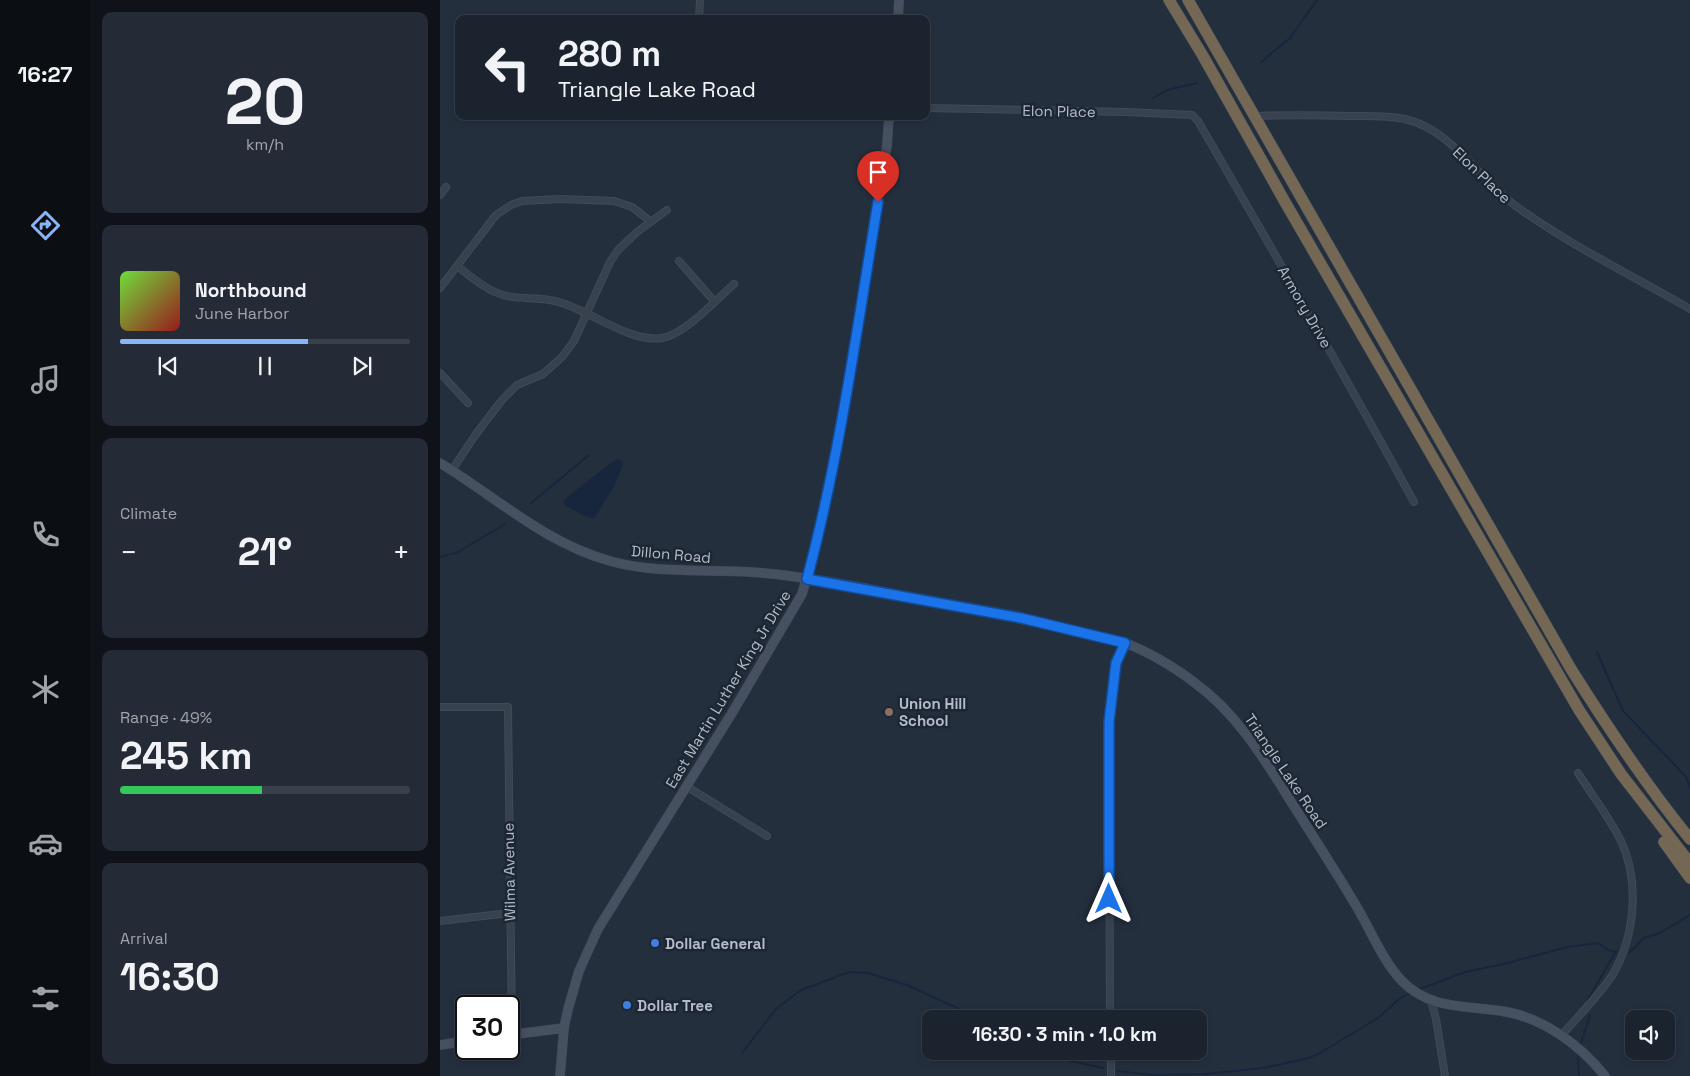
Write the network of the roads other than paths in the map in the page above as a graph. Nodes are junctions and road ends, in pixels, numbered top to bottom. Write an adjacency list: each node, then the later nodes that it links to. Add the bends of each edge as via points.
1 (700, 0): 6 (street)
2 (899, 0): 7 (street)
3 (1169, 0): 34 (highway, via 1569,693)
4 (1188, 0): 8 (highway)
5 (1193, 0): 8 (highway)
6 (699, 15)
7 (898, 15)
8 (1214, 45): 11 (highway)
9 (930, 108): 10 (street, Elon Place)
10 (1192, 115): 28 (street, Armory Drive, via 1246,204)
11 (1254, 116): 22 (street, Elon Place, via 1378,116 1406,119 1429,128 1446,140 1501,196 1563,236); 35 (highway, via 1571,669 1609,730)
12 (890, 120): 29 (street, East Martin Luther King Jr Drive, via 844,412)
13 (446, 187): 14 (street)
14 (440, 195)
15 (667, 210): 16 (street)
16 (650, 221): 18 (street, via 632,207 614,201 522,201 496,215); 23 (street, via 610,262)
17 (679, 261): 21 (street)
18 (457, 266): 20 (street); 23 (street, via 496,293 554,301)
19 (734, 284): 21 (street)
20 (440, 288)
21 (714, 301): 23 (street, via 679,331 662,338 636,335)
22 (1690, 308)
23 (587, 314): 27 (street, via 562,357 543,374 517,385 502,400)
24 (440, 373): 25 (street)
25 (468, 404)
26 (440, 463): 27 (street, Dillon Road)
27 (452, 470): 29 (street, Dillon Road, via 552,537 577,550 603,558 647,569 762,573)
28 (1414, 502)
29 (807, 579): 30 (street, Triangle Lake Road, via 1021,618); 33 (street, East Martin Luther King Jr Drive, via 777,639)
30 (1125, 643): 44 (street, Triangle Lake Road, via 1168,665 1220,702 1276,778 1399,978); 45 (street, via 1116,663 1108,751)
31 (440, 707): 41 (street, Wilma Avenue, via 508,708)
32 (1578, 773): 48 (street, via 1621,842 1631,879 1631,918 1627,939 1612,974)
33 (686, 786): 37 (street); 46 (street, East Martin Luther King Jr Drive, via 594,938 579,971)
34 (1639, 800): 39 (highway); 40 (highway, via 1650,823)
35 (1670, 814): 36 (highway); 38 (highway)
36 (1690, 833)
37 (767, 836)
38 (1690, 839)
39 (1690, 863)
40 (1690, 878)
41 (509, 913): 42 (street); 43 (street, Wilma Avenue)
42 (440, 921)
43 (510, 995)
44 (1431, 1001): 48 (street, Triangle Lake Road, via 1508,1012 1526,1017); 54 (street)
45 (1110, 1010)
46 (564, 1028): 47 (street); 52 (street, East Martin Luther King Jr Drive)
47 (520, 1034)
48 (1561, 1036): 55 (street, Triangle Lake Road, via 1583,1052)
49 (455, 1043): 50 (street)
50 (440, 1045)
51 (1110, 1060): 53 (street)
52 (560, 1076)
53 (1111, 1076)
54 (1444, 1076)
55 (1605, 1076)

